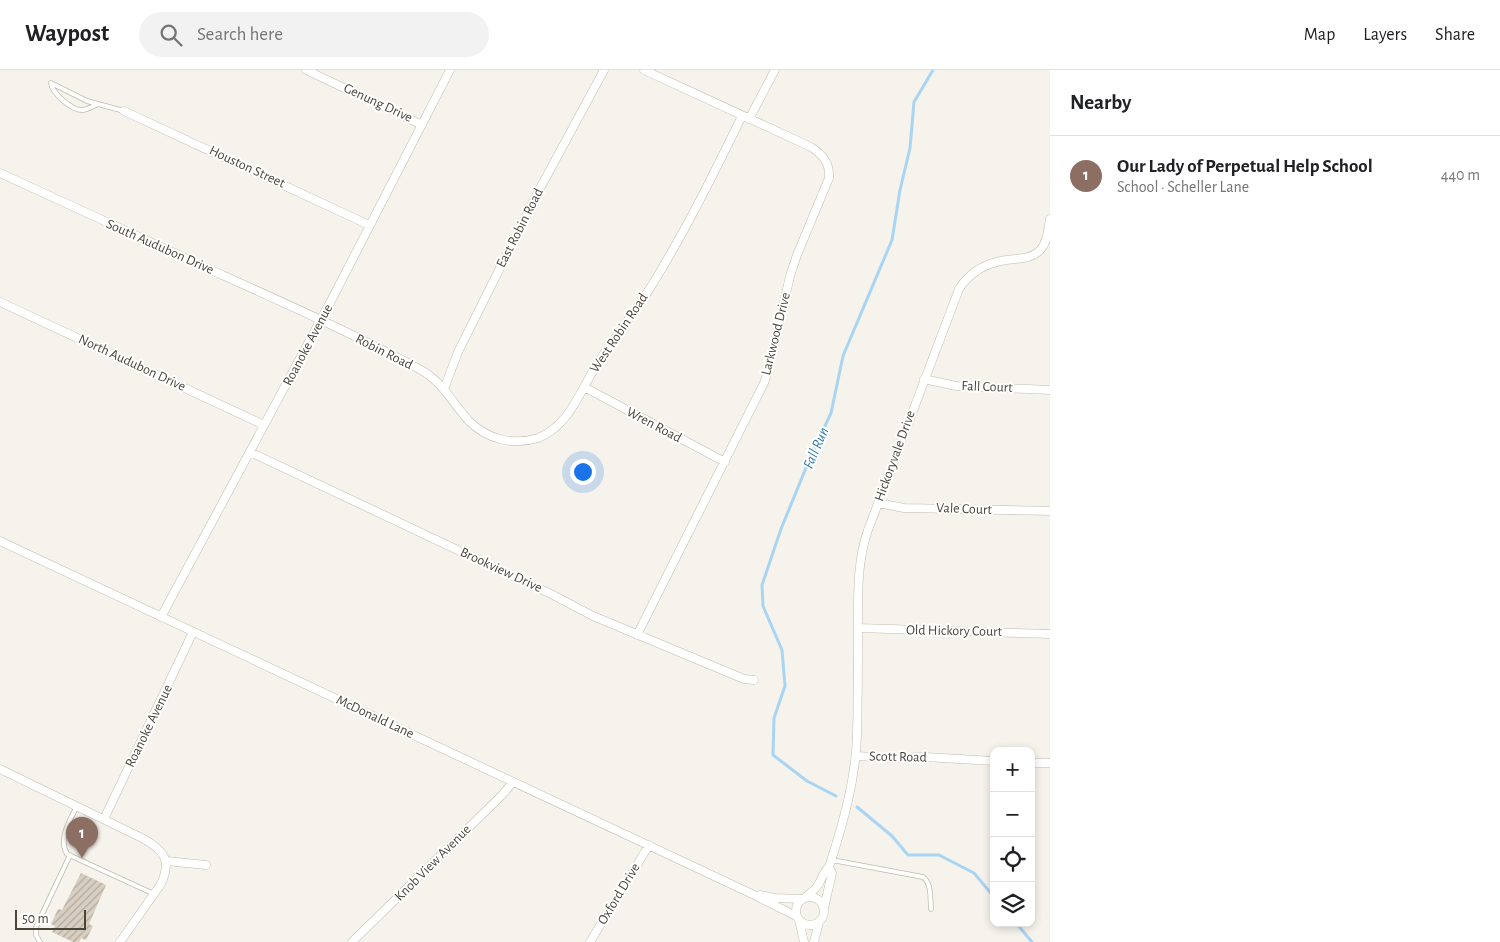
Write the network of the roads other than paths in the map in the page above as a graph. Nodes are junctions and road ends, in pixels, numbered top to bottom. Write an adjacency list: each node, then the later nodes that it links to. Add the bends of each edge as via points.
1 (306, 70): 9 (street, Genung Drive)
2 (450, 70): 9 (street, Roanoke Avenue)
3 (604, 70): 17 (street, East Robin Road, via 462,343)
4 (644, 70): 8 (street)
5 (775, 70): 8 (street, West Robin Road)
6 (98, 104): 6 (lane, via 87,101 51,83 52,89 68,105 84,110); 7 (lane)
7 (124, 111): 12 (street, Houston Street)
8 (746, 117): 16 (street, West Robin Road, via 658,276); 21 (street, Larkwood Drive, via 811,147 830,170 790,276 764,384)
9 (422, 124): 12 (street, Roanoke Avenue)
10 (0, 173): 14 (street, South Audubon Drive)
11 (1050, 219): 15 (street, Hickoryvale Drive, via 1044,244 1034,256 997,261 964,281 954,298)
12 (369, 225): 14 (street, Roanoke Avenue)
13 (0, 302): 19 (street, North Audubon Drive)
14 (320, 320): 17 (street, Robin Road, via 423,371); 19 (street, Roanoke Avenue)
15 (924, 379): 18 (street, Fall Court, via 956,386); 22 (street, Hickoryvale Drive)
16 (584, 387): 17 (street, West Robin Road, via 559,424 541,436 519,442 485,433 469,421); 21 (street, Wren Road)
17 (444, 388)
18 (1050, 390)
19 (264, 425): 20 (street, Roanoke Avenue)
20 (250, 452): 25 (street, Roanoke Avenue); 29 (street, Brookview Drive)
21 (725, 462): 29 (street, Larkwood Drive)
22 (878, 503): 23 (street, Vale Court, via 904,508); 26 (street, Hickoryvale Drive, via 862,550)
23 (1050, 511)
24 (0, 542): 25 (street, McDonald Lane)
25 (161, 617): 27 (street, McDonald Lane)
26 (858, 628): 28 (street, Old Hickory Court); 31 (street, Hickoryvale Drive)
27 (193, 632): 36 (street, McDonald Lane); 38 (street, Roanoke Avenue)
28 (1050, 634)
29 (637, 635): 30 (street, Brookview Drive, via 744,679)
30 (754, 680)
31 (856, 756): 32 (street, Scott Road); 42 (street, Scott Road)
32 (990, 761)
33 (1035, 763): 34 (street)
34 (1050, 763)
35 (0, 769): 37 (street)
36 (513, 782): 39 (street, McDonald Lane); 53 (street, Knob View Avenue)
37 (77, 806): 38 (street); 40 (lane, via 64,836 65,852)
38 (104, 819): 41 (street, via 152,844)
39 (649, 845): 44 (street, McDonald Lane); 54 (street, Oxford Drive)
40 (70, 855): 45 (lane); 51 (lane, via 36,927)
41 (166, 861): 43 (street); 45 (street, via 165,875)
42 (831, 864): 46 (street, Scott Road, via 814,890); 47 (street, Scott Road); 48 (lane, via 923,877 929,887)
43 (206, 865)
44 (750, 893): 46 (street, McDonald Lane, via 775,898); 49 (street, McDonald Lane)
45 (154, 894): 52 (street)
46 (803, 898): 47 (street, via 816,898); 49 (street, via 796,907)
47 (824, 909): 50 (street)
48 (931, 909)
49 (797, 918): 50 (street, via 806,925); 55 (street)
50 (820, 922): 56 (street)
51 (40, 942)
52 (120, 942)
53 (352, 942)
54 (590, 942)
55 (804, 942)
56 (814, 942)

